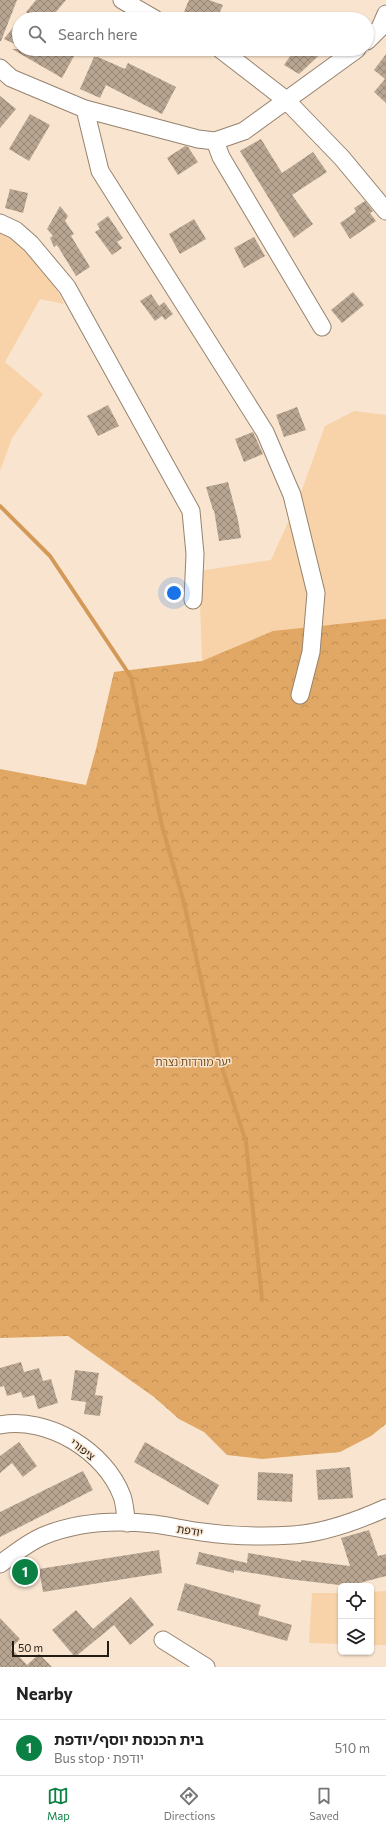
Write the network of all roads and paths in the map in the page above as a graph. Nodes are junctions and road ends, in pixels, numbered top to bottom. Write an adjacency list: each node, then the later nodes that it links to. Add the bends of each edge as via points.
1 (122, 0): 2 (street)
2 (143, 12)
3 (386, 14): 4 (street, via 380,28)
4 (374, 34)
5 (229, 56): 8 (street)
6 (346, 56): 8 (street)
7 (0, 68): 9 (street, via 10,78)
8 (286, 100): 10 (street, via 244,131); 11 (street, via 342,158)
9 (84, 109): 10 (street, via 198,139); 15 (street, via 100,171 265,432 292,495 316,593 311,652)
10 (215, 141): 13 (street, via 220,157)
11 (386, 209)
12 (0, 223): 14 (street, via 15,230 31,244 67,287 191,510 195,554)
13 (322, 327)
14 (193, 600)
15 (300, 695)
16 (0, 1425): 18 (street, ציפורי, via 27,1424 51,1430 70,1438 91,1454 109,1472 122,1496)
17 (386, 1508): 18 (street, יודפת, via 326,1529 294,1535 203,1532 153,1524)
18 (127, 1523): 19 (street, יודפת, via 102,1523 44,1536 19,1549)
19 (0, 1564)
20 (163, 1640): 21 (street)
21 (206, 1667)

